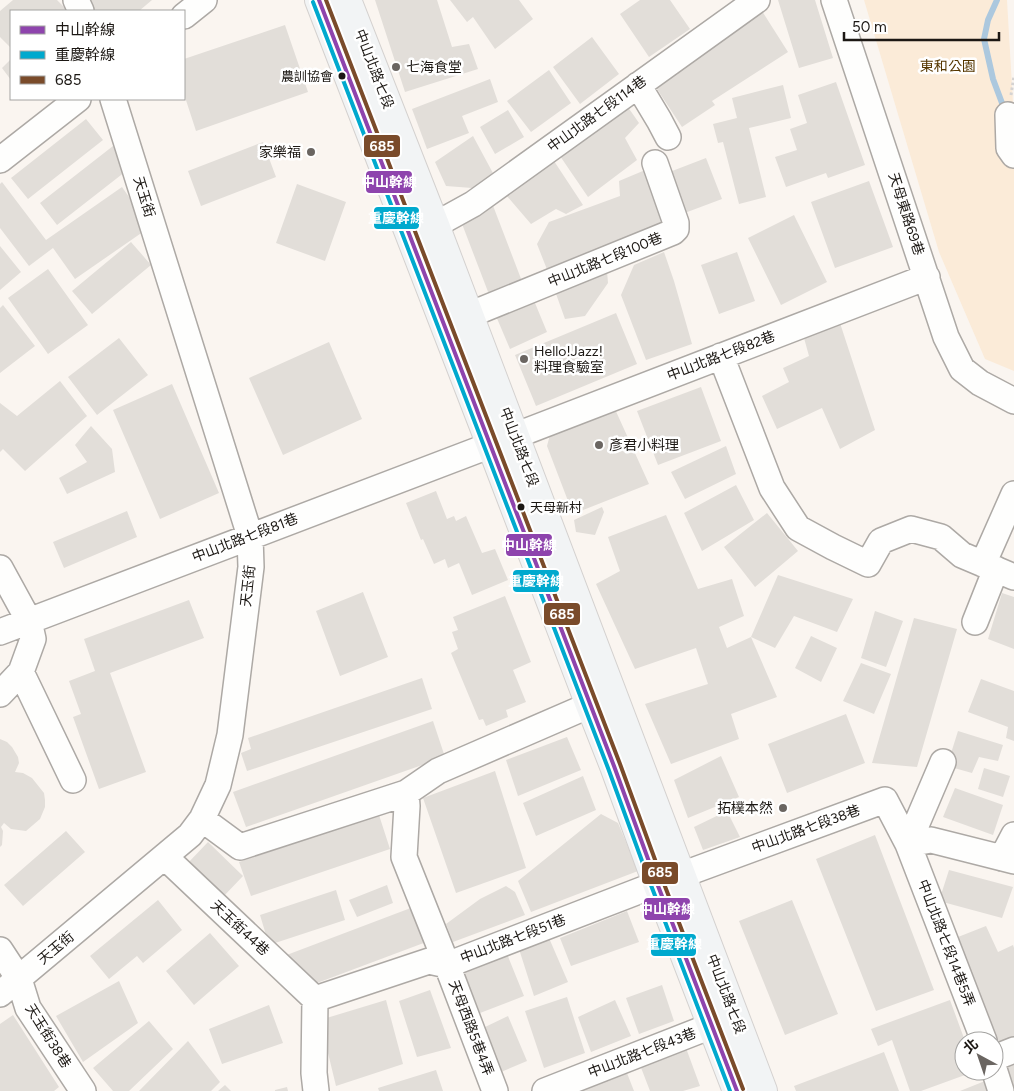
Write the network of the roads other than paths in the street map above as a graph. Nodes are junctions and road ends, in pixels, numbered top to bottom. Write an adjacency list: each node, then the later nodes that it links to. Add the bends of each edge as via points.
1 (204, 0): 6 (street)
2 (319, 0): 20 (main road, 中山北路七段)
3 (347, 0): 15 (main road, 中山北路七段)
4 (757, 0): 7 (street, 中山北路七段114巷)
5 (834, 0): 16 (street, 天母東路69巷)
6 (185, 15)
7 (638, 85): 11 (street); 15 (street, 中山北路七段114巷, via 472,204)
8 (77, 100): 13 (street)
9 (113, 100): 22 (street, 天玉街)
10 (1008, 115): 12 (street, via 1009,148)
11 (668, 137)
12 (1014, 156)
13 (0, 160)
14 (655, 163): 17 (street, 中山北路七段100巷, via 676,223 673,232)
15 (435, 225): 17 (main road, 中山北路七段)
16 (927, 276): 18 (street, 中山北路七段82巷); 19 (street, 天母東路69巷, via 946,337 962,368 980,383)
17 (469, 315): 20 (main road, 中山北路七段)
18 (721, 356): 20 (street, 中山北路七段82巷); 24 (street, via 772,488 798,528 868,564 880,541 911,529 941,537 962,555)
19 (1014, 401)
20 (503, 440): 22 (street, 中山北路七段81巷); 30 (main road, 中山北路七段); 39 (main road, 中山北路七段)
21 (1014, 494): 24 (street)
22 (250, 536): 25 (street, 中山北路七段81巷); 34 (street, 天玉街, via 250,567 230,735 218,785)
23 (0, 568): 25 (street)
24 (998, 570): 26 (street)
25 (29, 621): 27 (street, 中山北路七段81巷); 28 (street, via 33,639)
26 (976, 622)
27 (0, 632)
28 (21, 672): 29 (street); 32 (street)
29 (0, 694)
30 (590, 705): 33 (street, via 438,771); 39 (main road, 中山北路七段, via 614,766)
31 (944, 762): 36 (street)
32 (73, 780)
33 (406, 793): 34 (street, via 240,847); 41 (street, 天母西路5巷4弄, via 404,857)
34 (202, 819): 37 (street, 天玉街, via 190,835)
35 (1014, 834): 38 (street)
36 (908, 844): 38 (street, via 931,840); 39 (street, 中山北路七段38巷, via 885,800); 46 (street, 中山北路七段14巷5弄)
37 (165, 857): 42 (street, 天玉街); 44 (street, 天玉街44巷)
38 (1008, 859)
39 (669, 879): 41 (street, 中山北路七段51巷); 45 (main road, 中山北路七段); 52 (main road, 中山北路七段)
40 (0, 950): 42 (street, 天玉街38巷)
41 (447, 965): 44 (street, 中山北路七段51巷, via 428,961); 49 (street, 天母西路5巷4弄)
42 (19, 979): 43 (street, 天玉街); 47 (street, 天玉街38巷, via 28,1008)
43 (0, 994)
44 (315, 999): 48 (street)
45 (711, 1026): 50 (street, 中山北路七段43巷); 51 (main road, 中山北路七段)
46 (980, 1031)
47 (82, 1091)
48 (316, 1091)
49 (495, 1091)
50 (545, 1091)
51 (736, 1091)
52 (763, 1091)

